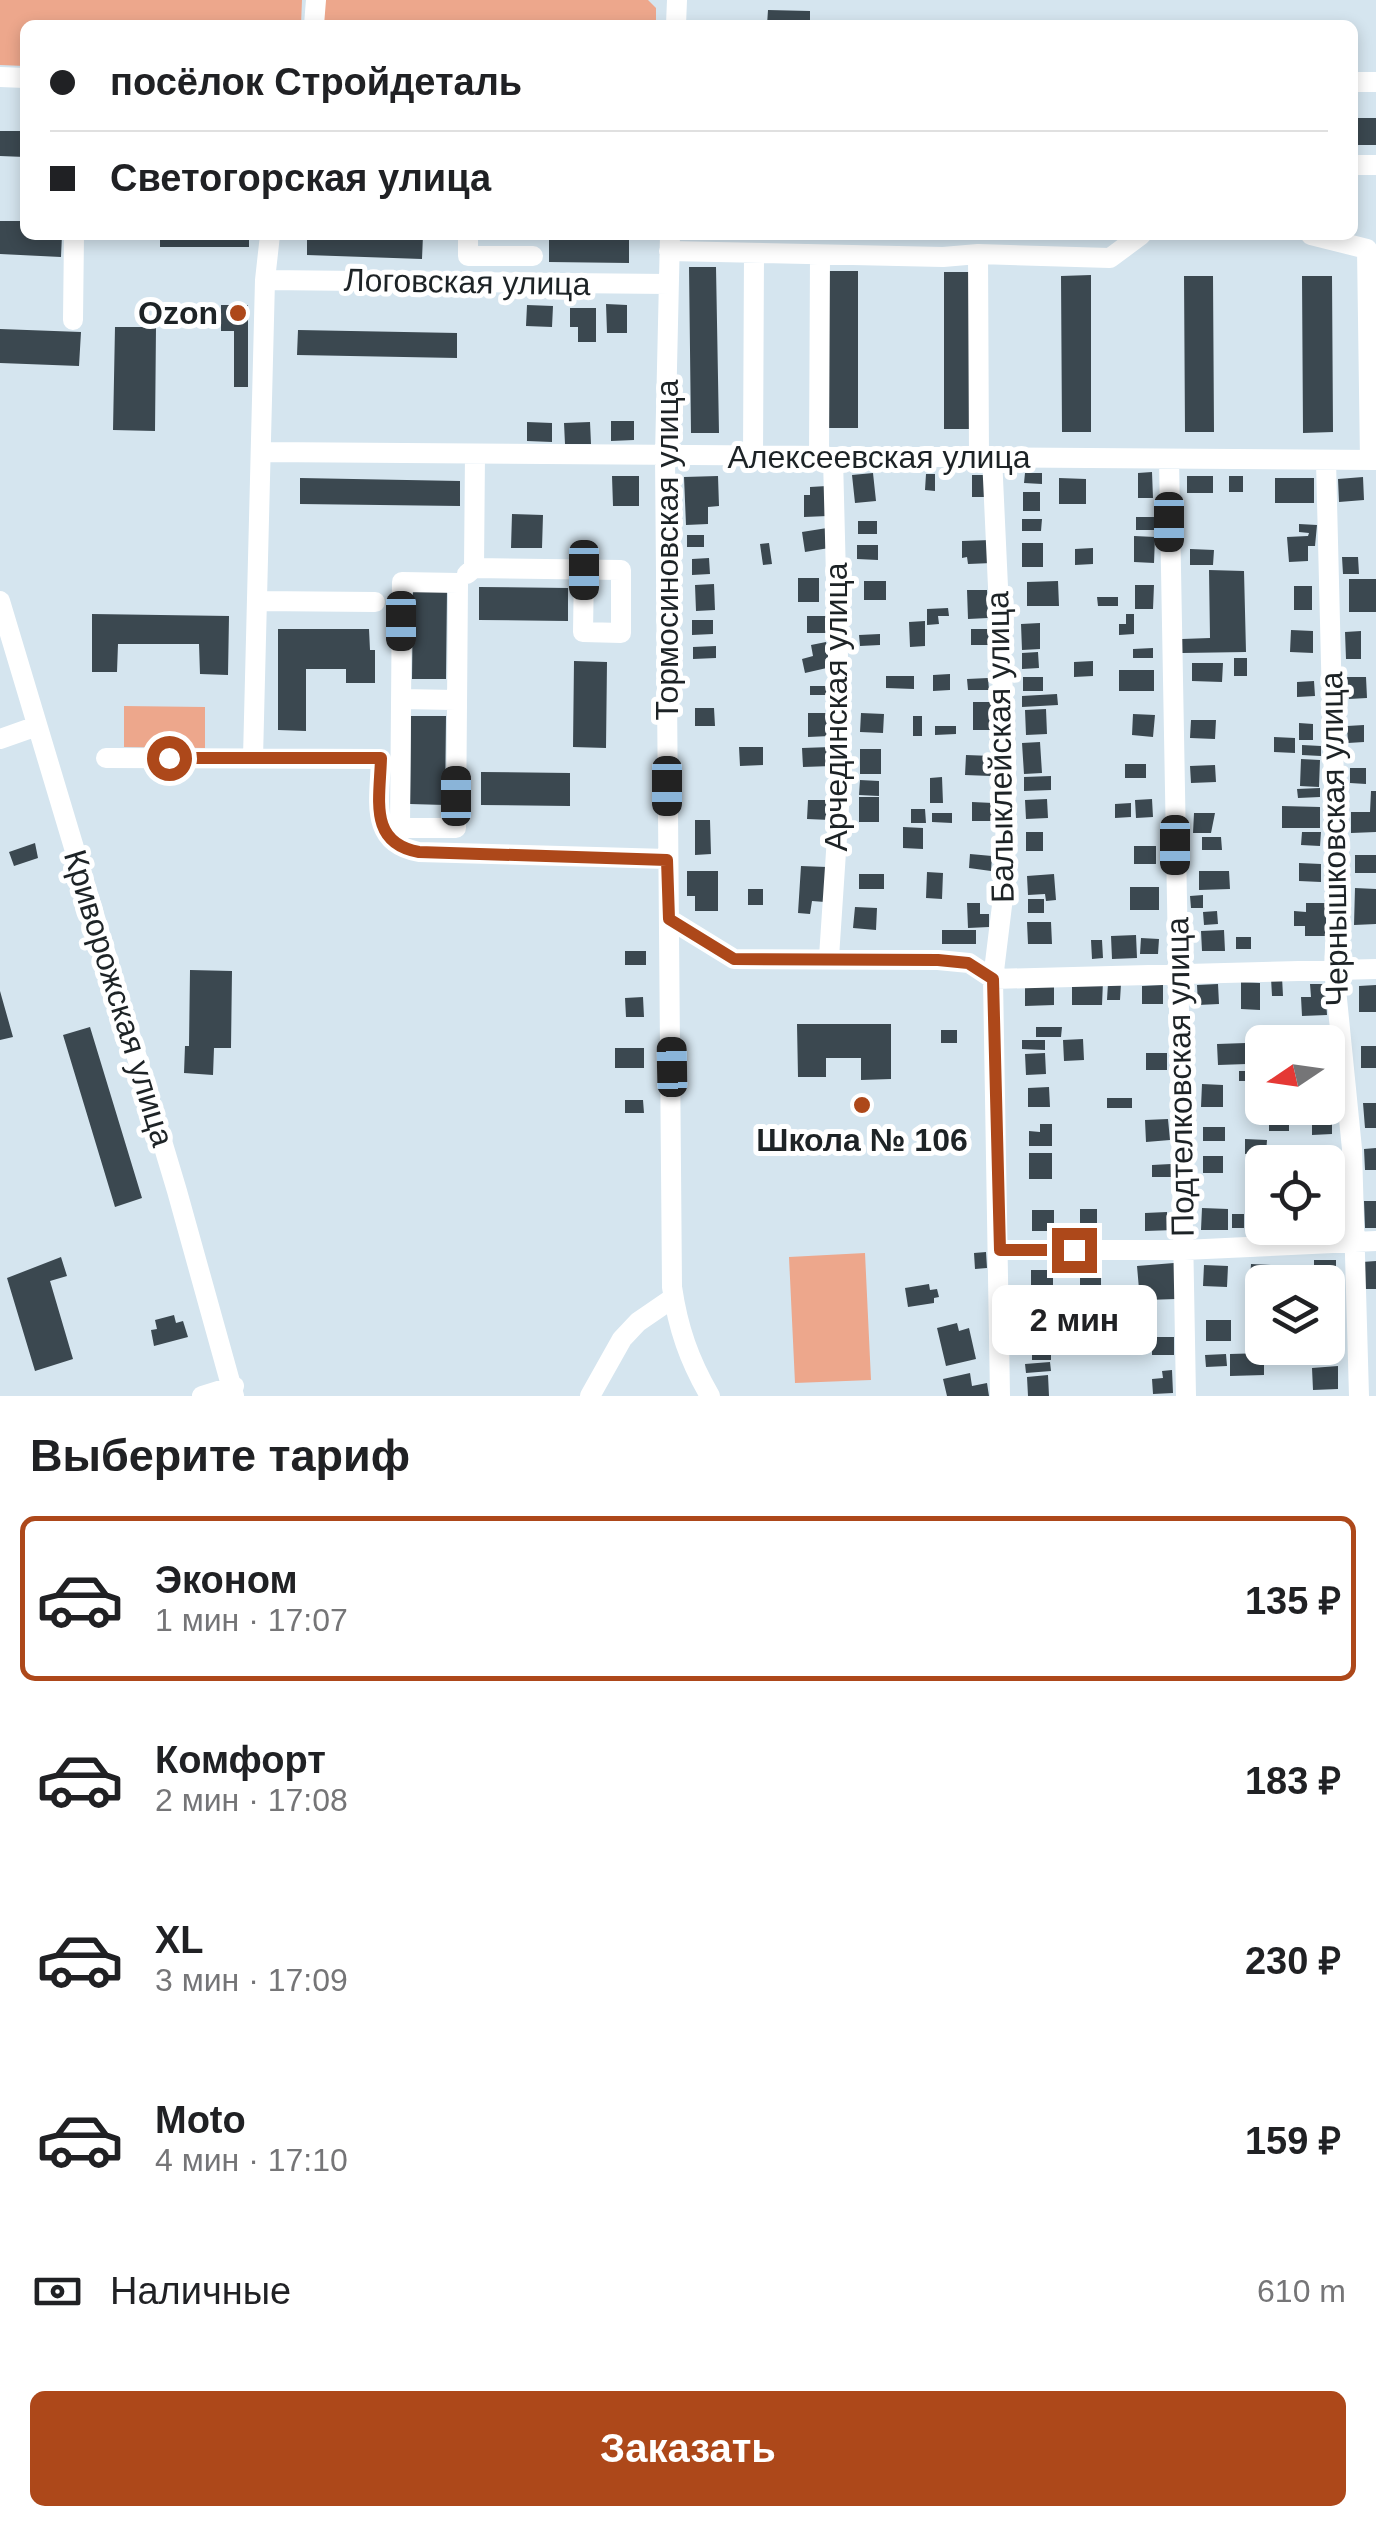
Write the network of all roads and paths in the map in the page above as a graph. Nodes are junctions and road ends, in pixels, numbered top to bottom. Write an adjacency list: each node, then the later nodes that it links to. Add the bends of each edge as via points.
1 (74, 240): 17 (street)
2 (270, 240): 14 (street)
3 (468, 240): 9 (street, via 468,256)
4 (730, 240): 10 (street)
5 (835, 240): 13 (street)
6 (1134, 240): 12 (street, via 1110,258)
7 (1329, 240): 25 (street, via 1367,250)
8 (670, 243): 10 (street); 16 (street, Тормосиновская улица)
9 (533, 246): 15 (street)
10 (717, 254): 11 (street)
11 (754, 254): 13 (street); 21 (street)
12 (978, 254): 13 (street); 22 (street, Балыклейская улица)
13 (822, 255): 23 (street, Арчединская улица)
14 (266, 280): 15 (street, Логовская улица); 18 (street)
15 (534, 282): 16 (street, Логовская улица)
16 (669, 284): 20 (street, Тормосиновская улица)
17 (73, 320)
18 (263, 452): 19 (street, Алексеевская улица); 31 (street)
19 (476, 454): 20 (street, Алексеевская улица); 27 (street)
20 (665, 456): 21 (street, Алексеевская улица); 40 (street, Тормосиновская улица)
21 (753, 456): 23 (street, Алексеевская улица)
22 (985, 457): 23 (street, Алексеевская улица); 24 (street, Алексеевская улица); 46 (street, Балыклейская улица, via 1006,760 1004,895)
23 (826, 458): 42 (street, Арчединская улица, via 841,778)
24 (1169, 459): 26 (street, Алексеевская улица); 45 (street, Подтелковская улица)
25 (1373, 460): 26 (street, Алексеевская улица)
26 (1326, 461): 43 (street, Чернышковская улица)
27 (474, 568): 28 (street); 29 (street)
28 (584, 570)
29 (458, 582): 33 (street, via 402,582); 34 (street)
30 (0, 601): 35 (street, Криворожская улица)
31 (257, 601): 32 (street); 38 (street)
32 (375, 602)
33 (401, 699): 34 (street); 39 (street)
34 (456, 700): 39 (street, via 456,828 400,828)
35 (38, 726): 36 (street); 52 (street, Криворожская улица)
36 (0, 739)
37 (106, 758): 38 (street)
38 (253, 758): 39 (street)
39 (391, 759): 40 (street, via 380,821 400,849)
40 (667, 860): 41 (street, Тормосиновская улица)
41 (669, 919): 42 (street, via 734,959); 51 (street, Тормосиновская улица)
42 (830, 957): 46 (street, via 968,963)
43 (1334, 969): 44 (street); 45 (street); 47 (street, Чернышковская улица, via 1352,1148)
44 (1376, 969)
45 (1176, 976): 46 (street); 50 (street, Подтелковская улица)
46 (993, 979): 49 (street, Балыклейская улица)
47 (1352, 1241): 48 (street); 50 (street); 58 (street, Чернышковская улица)
48 (1376, 1241)
49 (1000, 1250): 50 (street); 56 (street, Балыклейская улица)
50 (1184, 1250): 57 (street, Подтелковская улица)
51 (673, 1298): 54 (street, via 622,1339); 55 (street, Тормосиновская улица, via 690,1362)
52 (234, 1391): 53 (street)
53 (202, 1396)
54 (590, 1396)
55 (710, 1396)
56 (1000, 1396)
57 (1186, 1396)
58 (1358, 1396)

